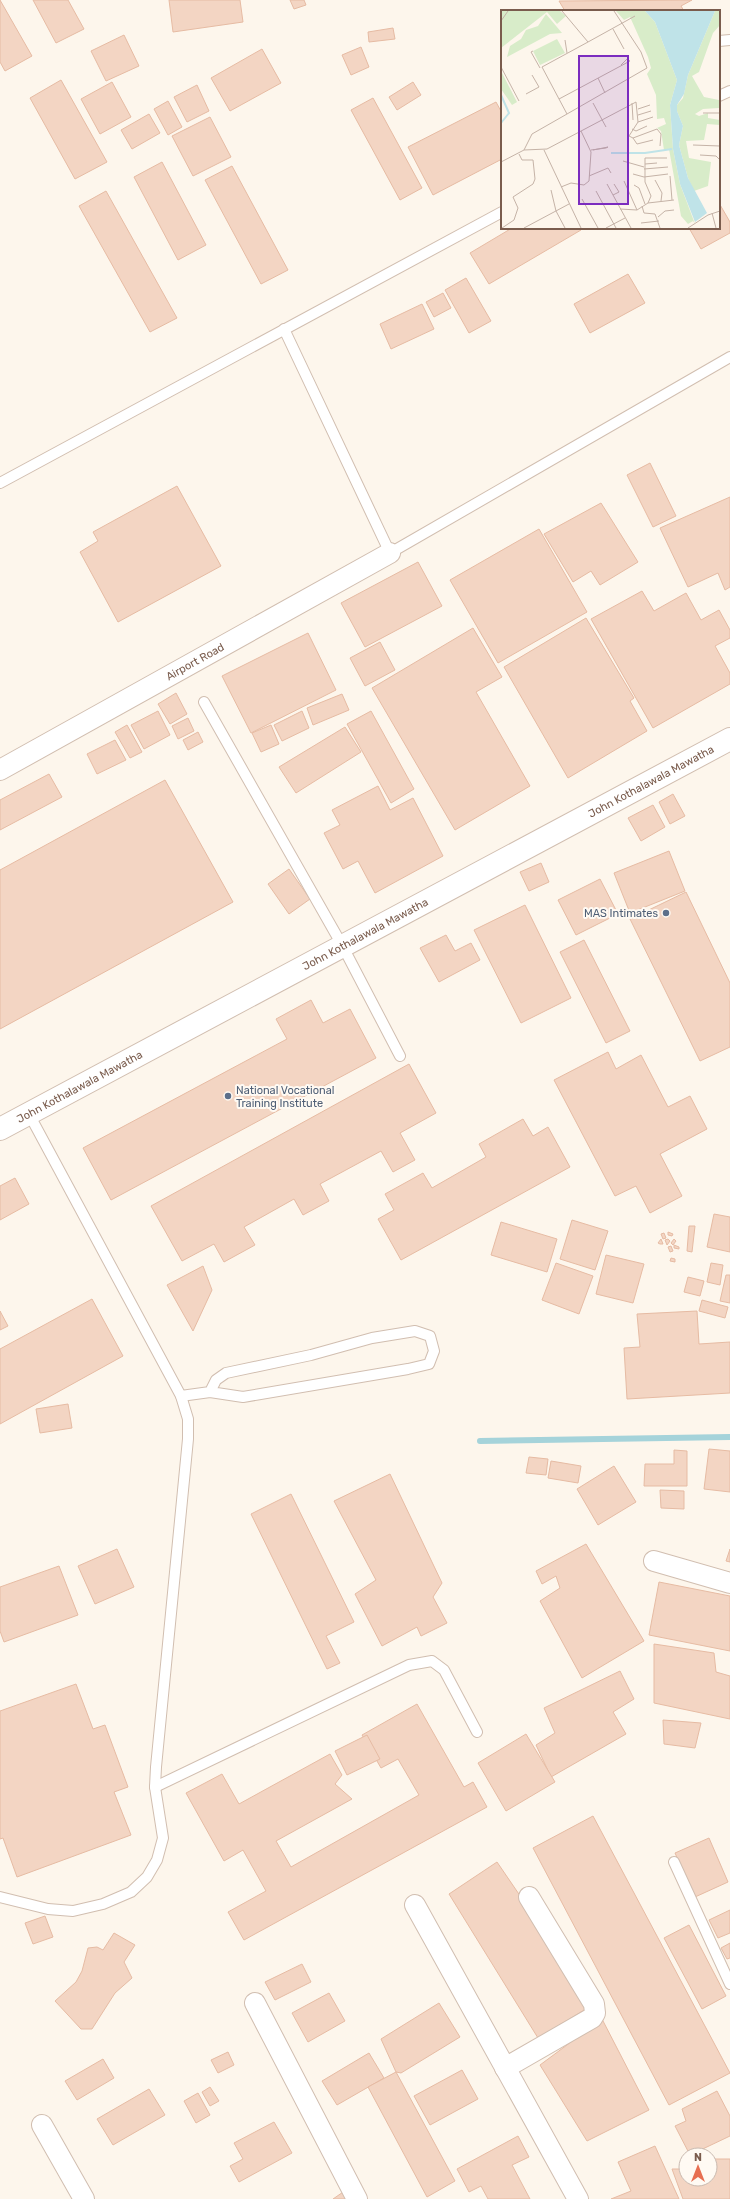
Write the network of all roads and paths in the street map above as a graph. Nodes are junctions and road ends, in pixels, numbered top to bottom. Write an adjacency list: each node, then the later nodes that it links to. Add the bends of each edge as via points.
1 (730, 40): 2 (lane)
2 (720, 41)
3 (730, 90): 4 (lane)
4 (720, 95)
5 (501, 213): 6 (lane)
6 (284, 329): 8 (lane); 9 (lane)
7 (730, 357): 9 (lane)
8 (0, 483)
9 (390, 553): 12 (street, Airport Road)
10 (204, 702): 13 (lane)
11 (730, 739): 13 (street, John Kothalawala Mawatha)
12 (0, 770)
13 (342, 945): 14 (lane); 15 (street, John Kothalawala Mawatha)
14 (400, 1056)
15 (29, 1114): 16 (street, John Kothalawala Mawatha); 18 (lane)
16 (0, 1129)
17 (210, 1392): 17 (lane, via 243,1397 408,1369 429,1364 434,1351 430,1336 415,1331 372,1338 311,1355 226,1373 216,1380); 18 (lane)
18 (181, 1396): 22 (lane, via 188,1419 188,1439)
19 (654, 1561): 20 (street)
20 (730, 1583)
21 (477, 1732): 22 (lane, via 444,1670 432,1661 409,1665)
22 (155, 1787): 24 (lane, via 163,1838 157,1860 147,1877 131,1892 103,1904 74,1911 48,1909)
23 (674, 1862): 27 (lane)
24 (0, 1897)
25 (529, 1897): 29 (street, via 594,2004 595,2013 592,2018)
26 (415, 1905): 29 (street)
27 (730, 1984)
28 (254, 2003): 32 (street)
29 (505, 2068): 33 (street)
30 (42, 2125): 31 (street)
31 (84, 2199)
32 (357, 2199)
33 (578, 2199)

